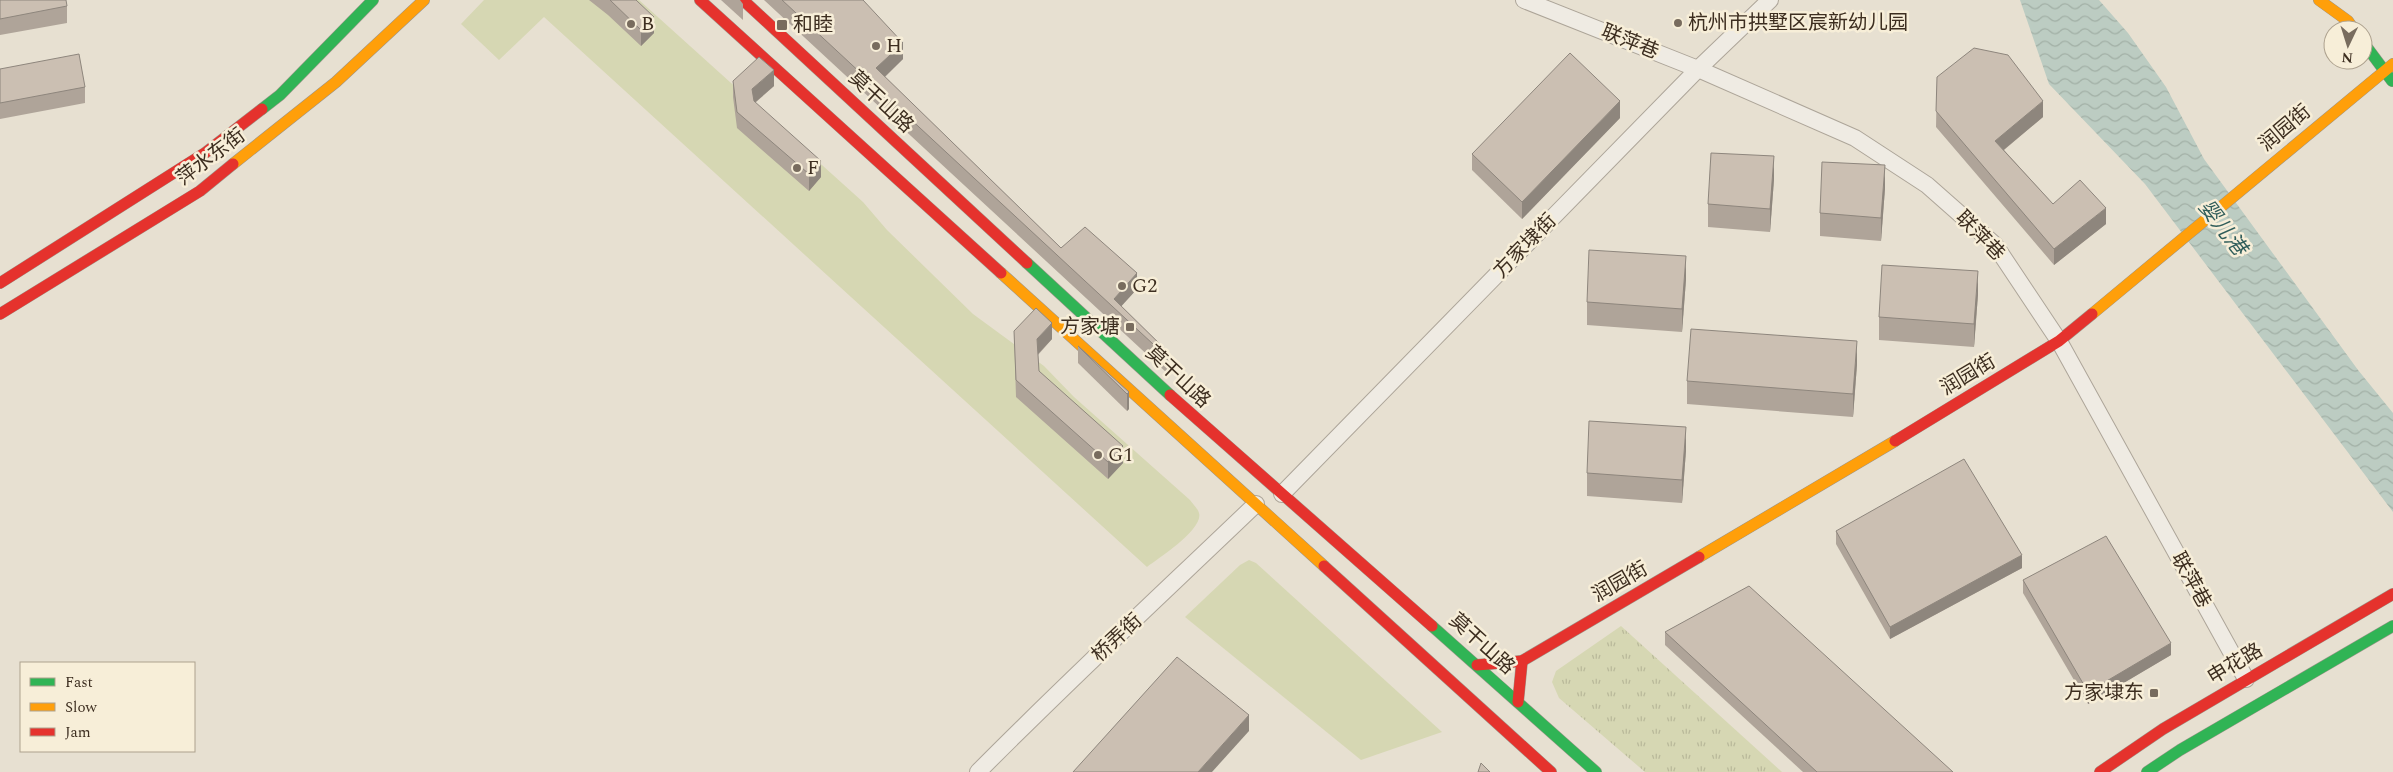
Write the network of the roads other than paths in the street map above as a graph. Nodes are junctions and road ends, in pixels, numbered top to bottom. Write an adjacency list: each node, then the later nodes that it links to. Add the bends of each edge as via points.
1 (373, 0): 13 (main road, 萍水东街, via 280,95 205,153)
2 (424, 0): 14 (main road, 萍水东街, via 336,82 200,191)
3 (700, 0): 17 (main road, 莫干山路)
4 (743, 0): 16 (main road, 莫干山路, via 1206,429)
5 (1524, 0): 11 (street, 联萍巷)
6 (1770, 0): 11 (street, 方家埭街)
7 (2318, 0): 8 (main road)
8 (2347, 20)
9 (2373, 52): 10 (main road)
10 (2389, 67): 12 (main road); 15 (main road, 润园街)
11 (1698, 69): 15 (street, 联萍巷, via 1855,138 1927,184 1995,245); 16 (street, 方家埭街)
12 (2393, 82)
13 (0, 283)
14 (0, 314)
15 (2059, 341): 20 (main road, 润园街, via 1871,456); 22 (street, 联萍巷)
16 (1282, 494): 21 (main road, 莫干山路)
17 (1256, 504): 24 (street, 桥弄街, via 1058,691); 25 (main road, 莫干山路)
18 (2393, 594): 22 (main road, 申花路)
19 (2393, 626): 28 (main road)
20 (1522, 661): 21 (main road, 润园街); 23 (main road)
21 (1477, 665): 23 (main road, 莫干山路)
22 (2246, 679): 27 (main road, 申花路)
23 (1518, 702): 26 (main road, 莫干山路)
24 (978, 772)
25 (1551, 772)
26 (1596, 772)
27 (2100, 772)
28 (2147, 772)

